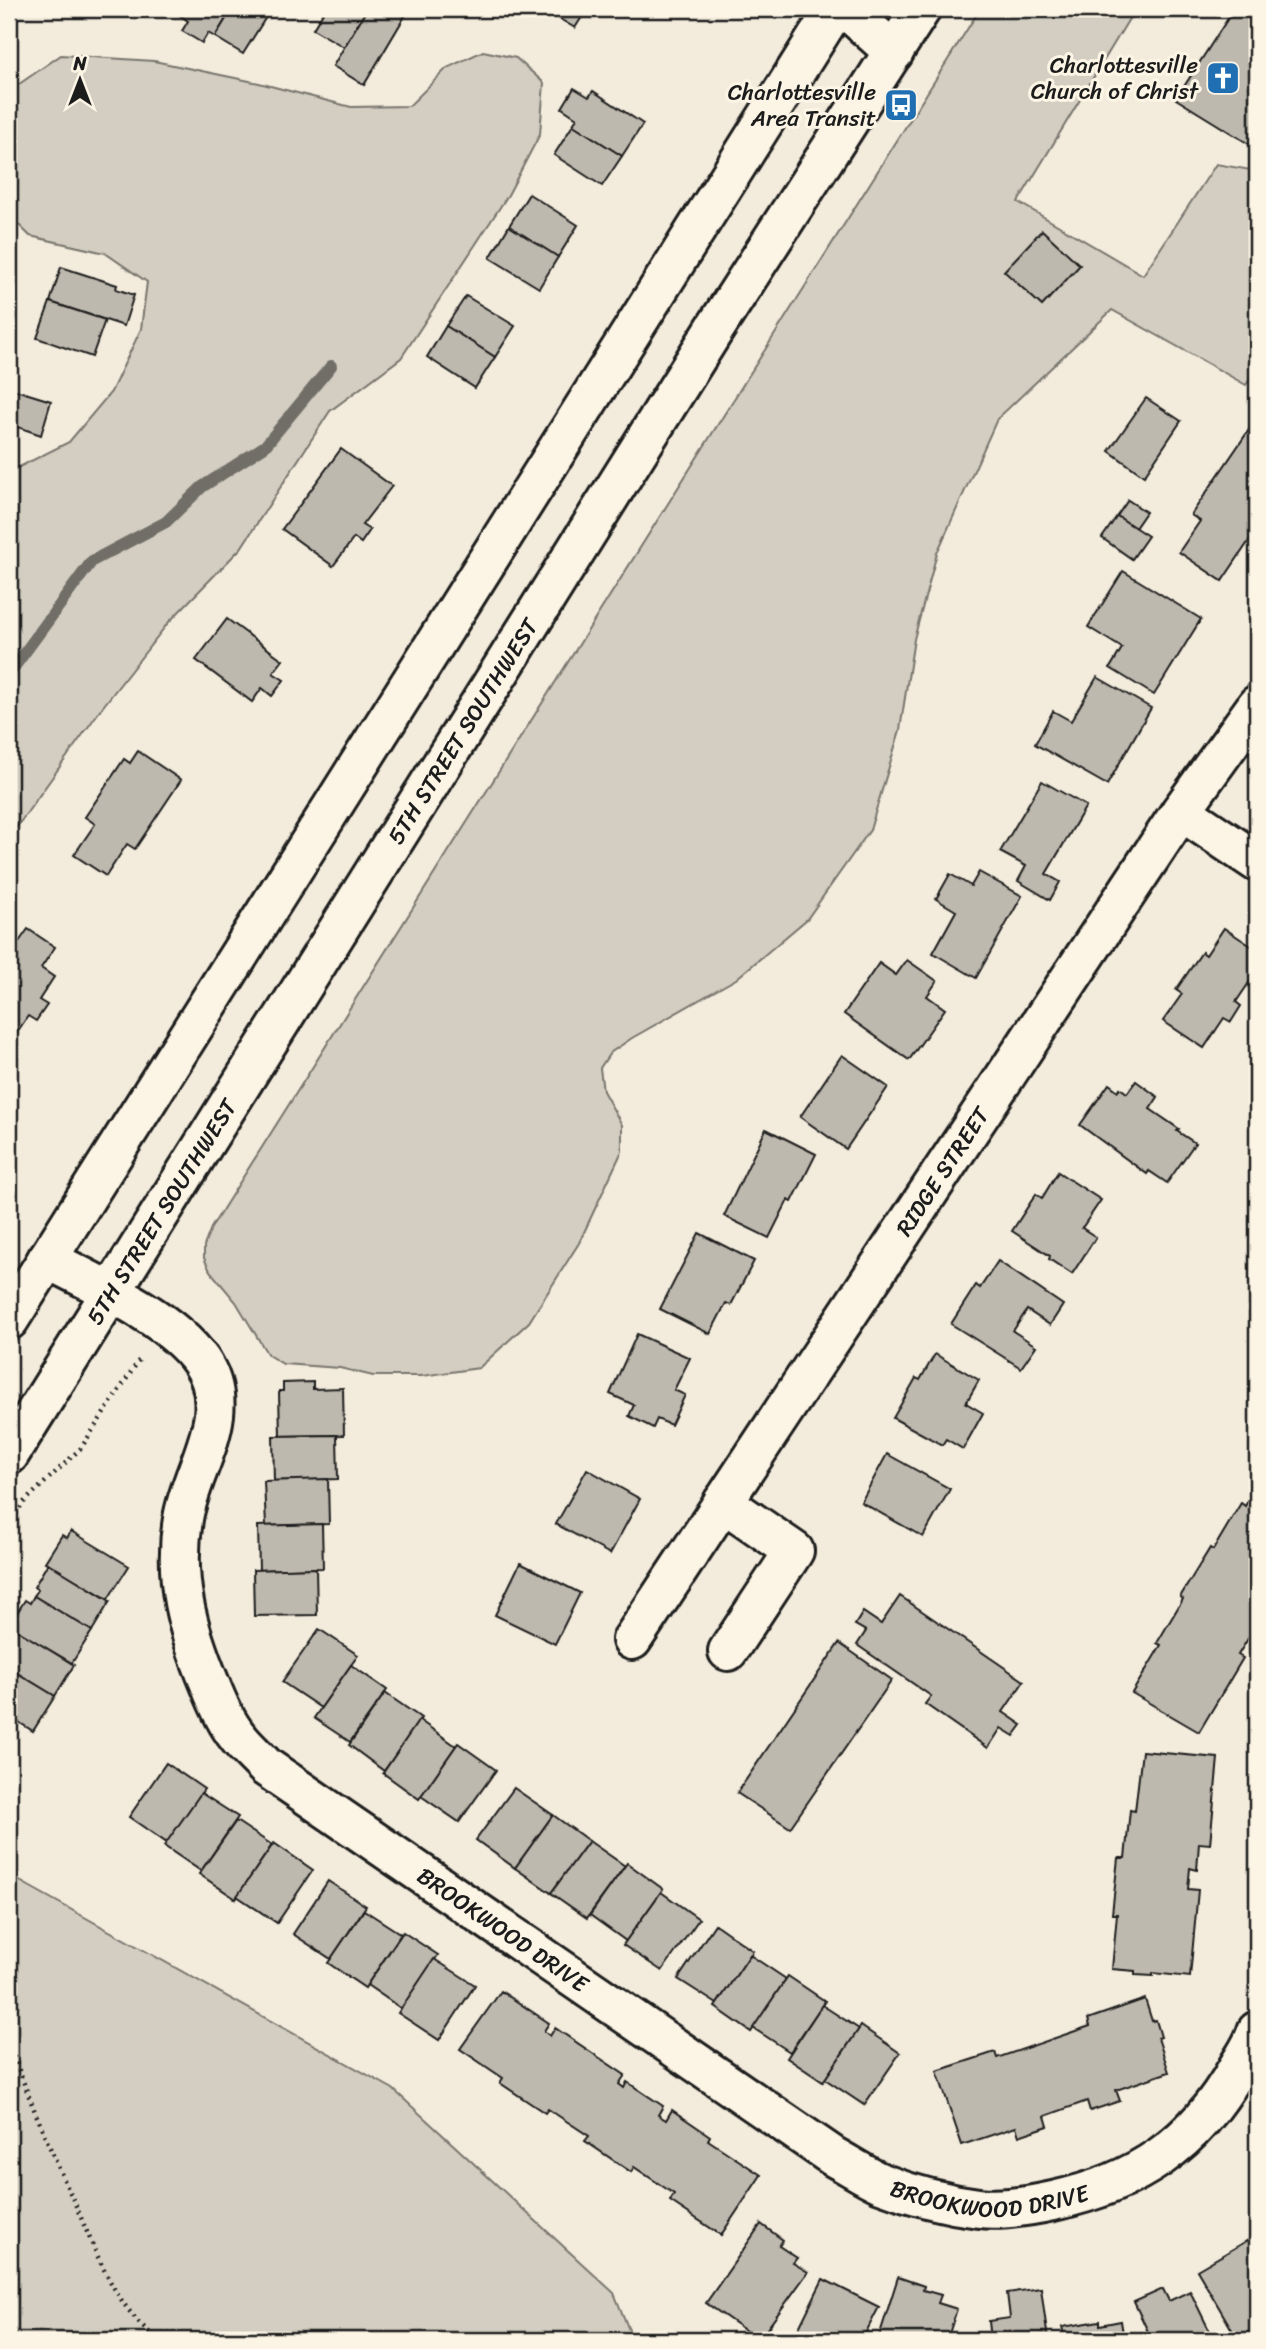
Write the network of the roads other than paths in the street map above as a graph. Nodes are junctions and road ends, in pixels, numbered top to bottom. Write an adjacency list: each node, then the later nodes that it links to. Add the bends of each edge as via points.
1 (835, 9): 8 (main road)
2 (846, 9): 4 (main road)
3 (921, 9): 4 (main road, 5TH STREET SOUTHWEST)
4 (894, 52): 9 (main road, 5TH STREET SOUTHWEST, via 714,330)
5 (1257, 705): 6 (main road, RIDGE STREET)
6 (1181, 811): 7 (main road); 12 (main road, RIDGE STREET)
7 (1257, 862)
8 (47, 1259): 9 (main road, BROOKWOOD DRIVE); 10 (main road)
9 (111, 1293): 11 (main road, 5TH STREET SOUTHWEST); 15 (main road, BROOKWOOD DRIVE, via 171,1329 203,1364 215,1400 214,1423 183,1516 180,1578 195,1648 236,1736 266,1766 834,2157 879,2182 936,2201 982,2209 1027,2207 1109,2186 1176,2147 1205,2117)
10 (9, 1320)
11 (9, 1455)
12 (723, 1502): 13 (main road, RIDGE STREET); 14 (main road, via 794,1551)
13 (632, 1640)
14 (728, 1651)
15 (1257, 2031)

